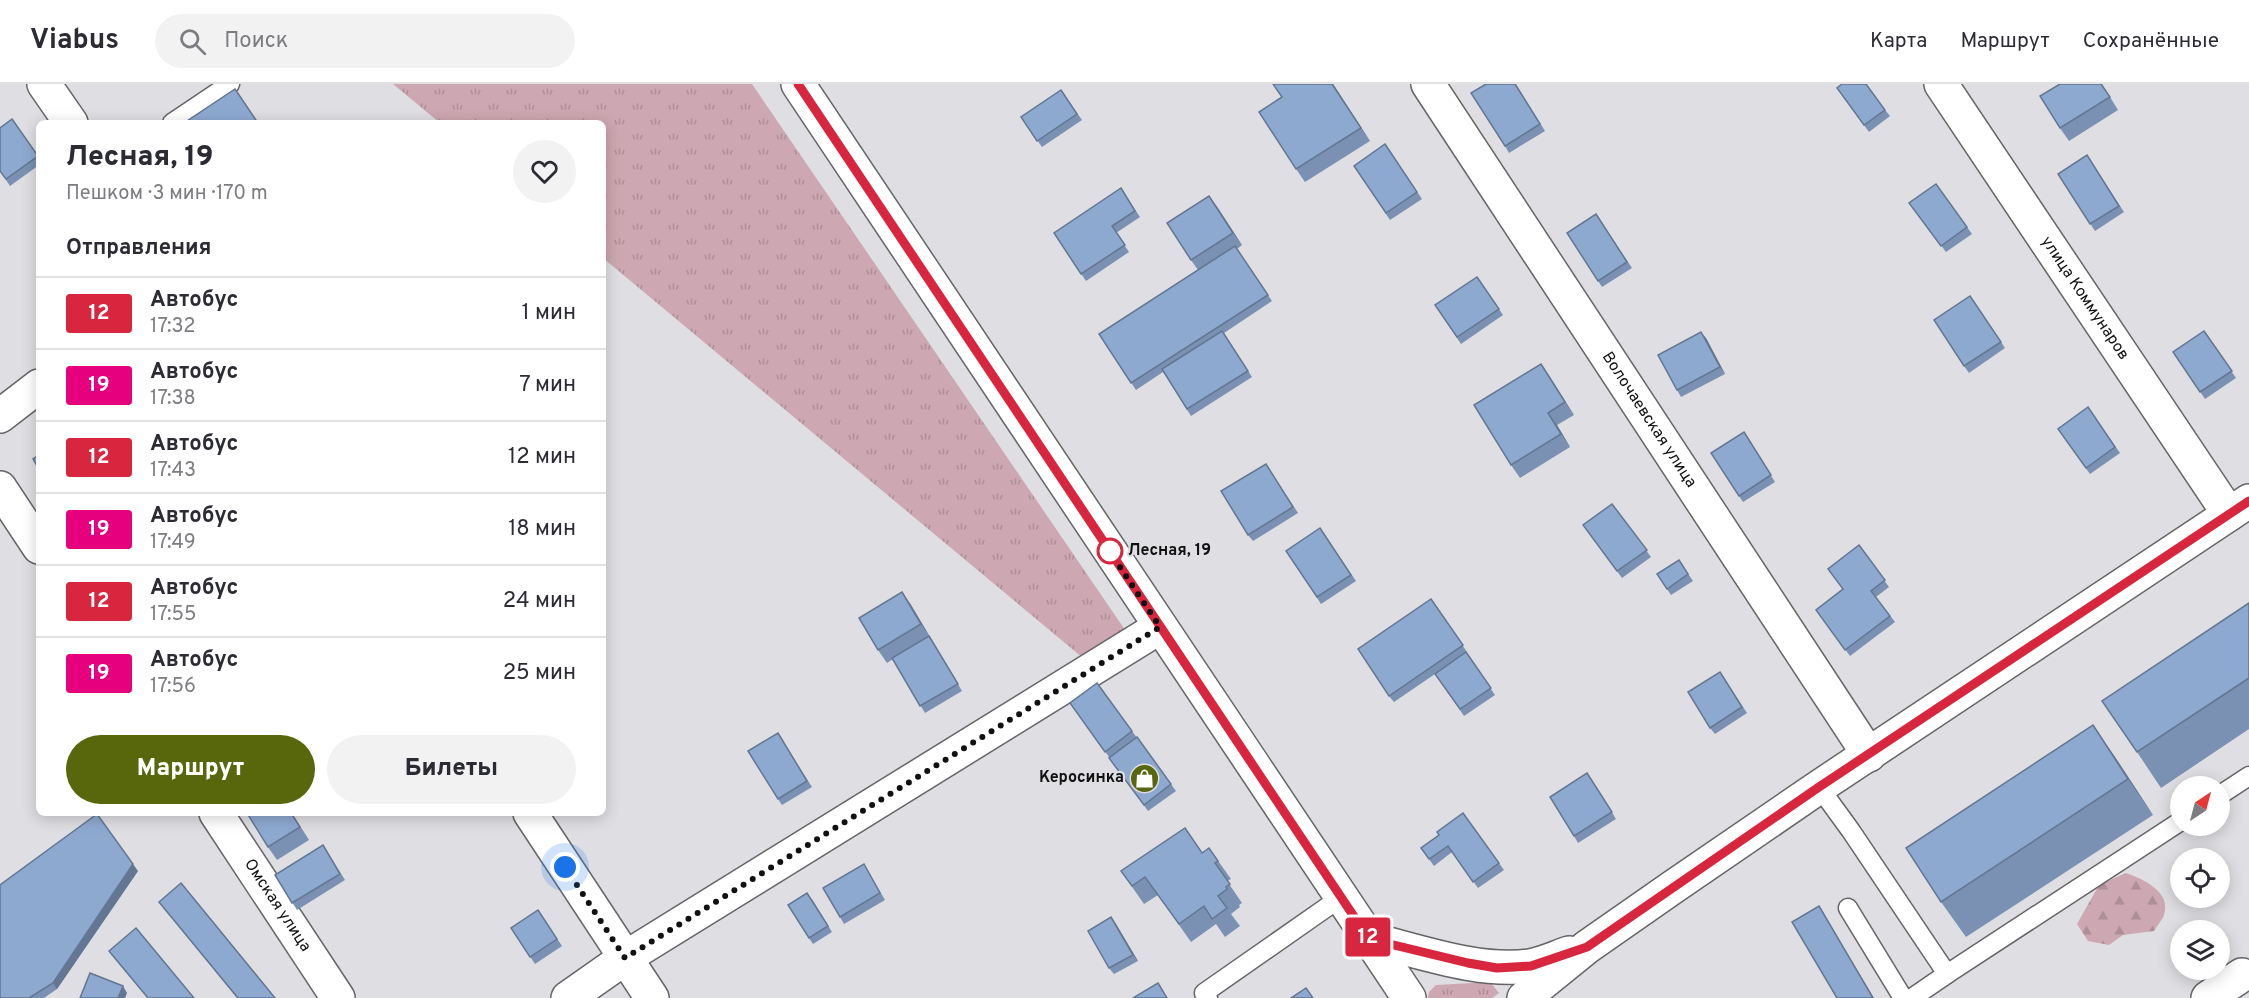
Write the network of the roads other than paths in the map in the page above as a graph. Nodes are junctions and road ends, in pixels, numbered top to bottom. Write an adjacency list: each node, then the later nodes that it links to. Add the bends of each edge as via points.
1 (44, 84): 6 (street)
2 (230, 84): 7 (lane)
3 (798, 84): 13 (street)
4 (1428, 84): 14 (street, Волочаевская улица)
5 (1941, 84): 11 (street, улица Коммунаров)
6 (68, 120)
7 (176, 120)
8 (36, 388): 9 (street)
9 (0, 416)
10 (0, 488): 12 (street)
11 (2239, 507): 14 (street)
12 (36, 542)
13 (1160, 627): 21 (street); 25 (street)
14 (1869, 754): 16 (street)
15 (2249, 776): 17 (lane)
16 (1819, 787): 24 (street); 26 (lane)
17 (2230, 788)
18 (218, 816): 28 (street, Омская улица)
19 (532, 816): 25 (street)
20 (2170, 828): 26 (lane)
21 (1340, 898): 23 (street); 31 (lane, via 1204,993)
22 (1848, 908): 34 (lane)
23 (1369, 939): 24 (street, via 1497,968 1531,966); 32 (street)
24 (1587, 947): 33 (street)
25 (625, 958): 29 (street); 30 (street)
26 (1947, 974): 35 (lane)
27 (2242, 975): 36 (street)
28 (338, 998)
29 (568, 998)
30 (652, 998)
31 (1208, 998)
32 (1409, 998)
33 (1524, 998)
34 (1903, 998)
35 (1912, 998)
36 (2208, 998)

